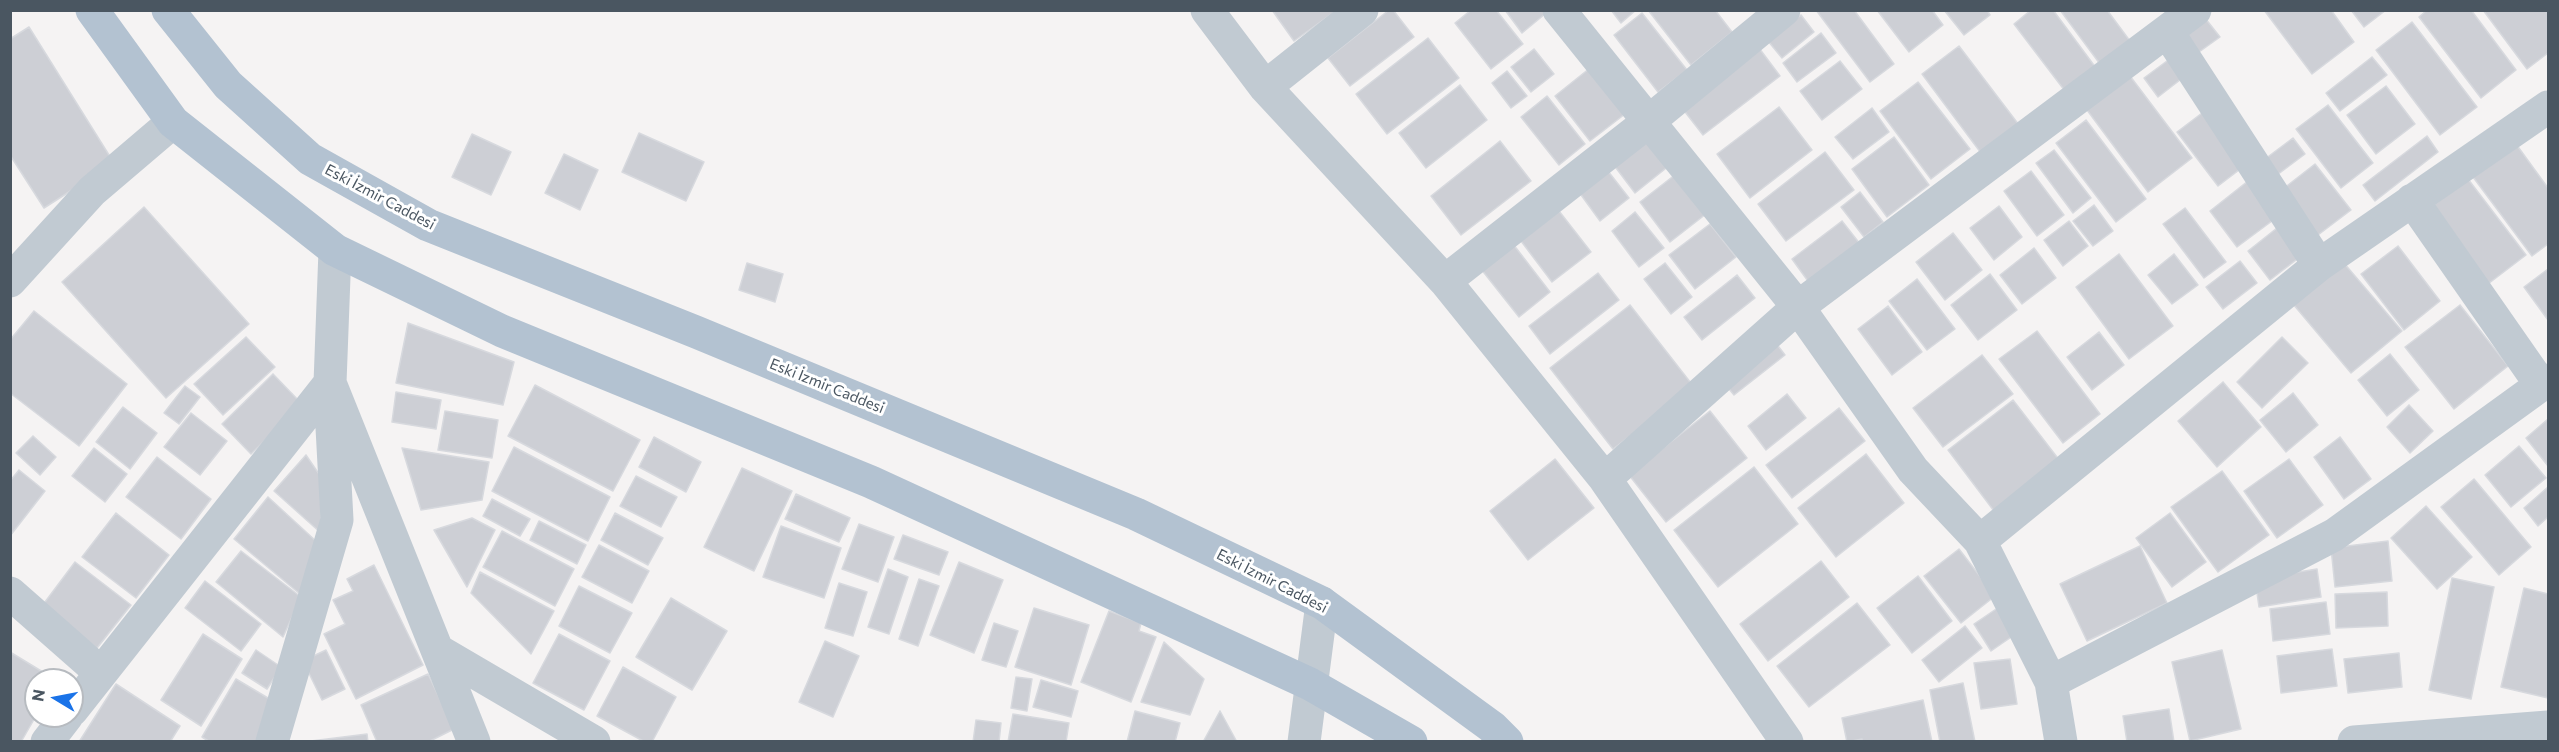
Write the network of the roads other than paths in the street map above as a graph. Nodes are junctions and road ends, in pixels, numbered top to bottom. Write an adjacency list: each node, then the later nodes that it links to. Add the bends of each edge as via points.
1 (92, 10): 11 (main road)
2 (168, 10): 24 (main road, Eski İzmir Caddesi, via 228,85 310,159 428,225 1136,514)
3 (1207, 10): 9 (street)
4 (1362, 10): 9 (street)
5 (1559, 10): 12 (street)
6 (1784, 10): 12 (street)
7 (2194, 10): 8 (street)
8 (2167, 31): 15 (street); 18 (street)
9 (1265, 87): 16 (street)
10 (2548, 107): 13 (street)
11 (173, 122): 14 (main road); 17 (street, via 92,191)
12 (1648, 122): 16 (street); 18 (street)
13 (2412, 200): 15 (street); 19 (street)
14 (335, 250): 20 (street); 28 (main road, via 502,331 872,482)
15 (2319, 265): 22 (street)
16 (1445, 280): 21 (street)
17 (10, 281)
18 (1798, 307): 21 (street); 22 (street, via 1912,470)
19 (2545, 382): 27 (street, via 2334,535)
20 (330, 383): 25 (street); 26 (street); 33 (street, via 337,520)
21 (1605, 479): 39 (street)
22 (1980, 541): 27 (street)
23 (10, 593): 26 (street)
24 (1322, 603): 28 (street); 38 (main road, Eski İzmir Caddesi)
25 (437, 650): 34 (street); 35 (street)
26 (101, 673): 29 (street)
27 (2051, 682): 40 (street)
28 (1310, 684): 36 (street); 37 (main road)
29 (84, 695)
30 (2548, 727): 41 (street)
31 (57, 728): 32 (street)
32 (47, 741)
33 (272, 741)
34 (474, 741)
35 (594, 741)
36 (1304, 741)
37 (1411, 741)
38 (1507, 741)
39 (1787, 741)
40 (2061, 741)
41 (2354, 741)

